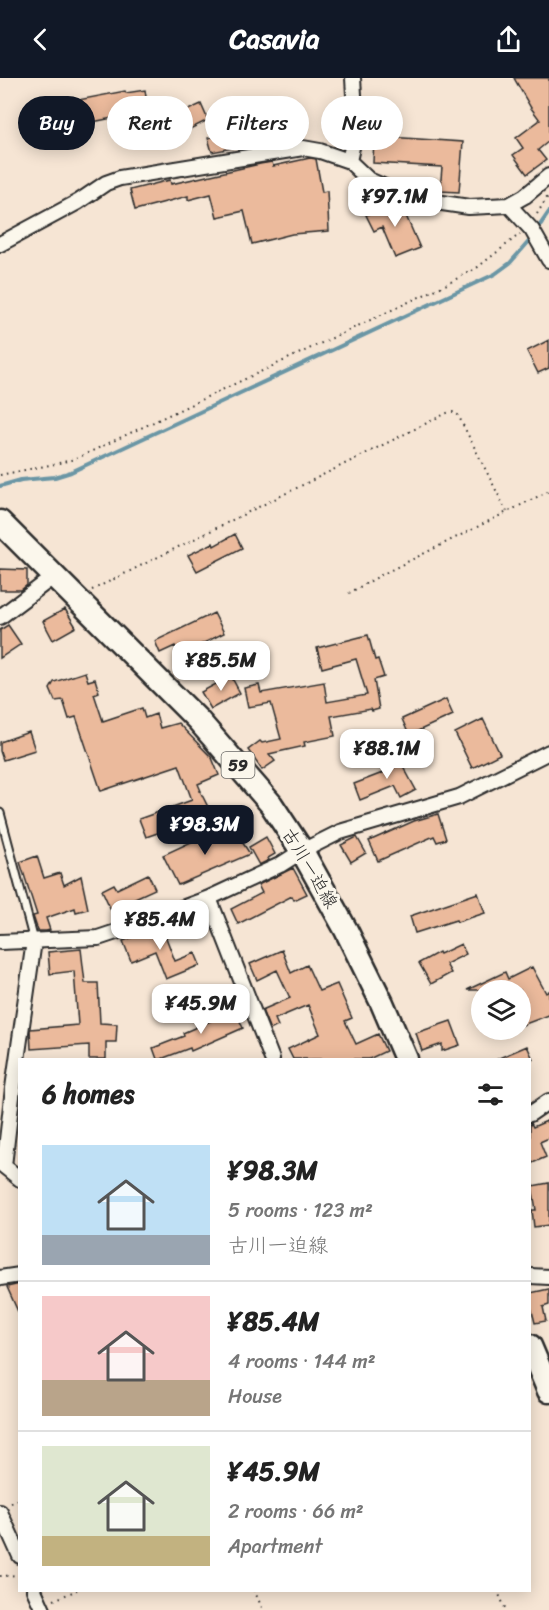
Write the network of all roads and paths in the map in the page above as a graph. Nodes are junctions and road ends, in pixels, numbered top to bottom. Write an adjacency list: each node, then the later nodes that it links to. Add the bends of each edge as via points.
1 (353, 78): 2 (street, via 356,129)
2 (349, 161): 5 (street, via 369,180 429,201 469,207); 7 (street, via 303,148 120,178)
3 (549, 176): 5 (street)
4 (549, 194): 6 (path)
5 (509, 205): 6 (street)
6 (531, 228): 8 (street); 9 (path, via 478,267 447,284 75,459)
7 (0, 244)
8 (549, 260)
9 (0, 475)
10 (549, 491): 11 (path)
11 (507, 512): 14 (path); 15 (path, via 459,415 449,412)
12 (0, 522): 13 (main road, 古川一迫線 / 59)
13 (53, 577): 15 (main road, 古川一迫線 / 59); 16 (street)
14 (349, 593)
15 (76, 599): 19 (main road, 古川一迫線 / 59, via 213,736 271,804)
16 (0, 617)
17 (549, 752): 19 (street, via 459,797 340,832)
18 (0, 813): 21 (lane)
19 (302, 851): 20 (street); 24 (main road, 古川一迫線 / 59, via 346,930)
20 (210, 898): 21 (street, via 98,938); 23 (street)
21 (34, 941): 22 (street); 27 (street)
22 (0, 942)
23 (272, 1058)
24 (406, 1058)
25 (549, 1101): 26 (street)
26 (531, 1113)
27 (2, 1165): 28 (street)
28 (18, 1177)
29 (18, 1275): 32 (street)
30 (531, 1276): 31 (street)
31 (549, 1277)
32 (0, 1278)
33 (531, 1348): 34 (main road)
34 (549, 1391)
35 (0, 1512): 36 (street)
36 (18, 1552)
37 (18, 1575): 38 (path)
38 (0, 1576)
39 (35, 1592): 43 (street)
40 (73, 1592): 43 (path)
41 (255, 1592): 44 (path)
42 (498, 1592): 45 (path)
43 (42, 1608)
44 (263, 1610)
45 (506, 1610)

